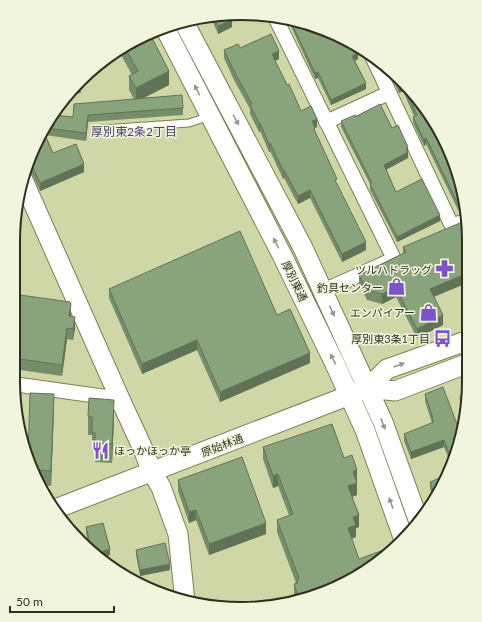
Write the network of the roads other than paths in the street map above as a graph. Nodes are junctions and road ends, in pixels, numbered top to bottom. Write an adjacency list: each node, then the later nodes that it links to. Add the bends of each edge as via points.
1 (278, 23): 7 (street)
2 (187, 27): 11 (street, 厚別東通, one-way to 11)
3 (167, 33): 6 (street, 厚別東通, one-way to 3)
4 (377, 67): 5 (street)
5 (389, 93): 7 (street); 10 (street, via 452,226)
6 (210, 116): 8 (lane, via 189,123); 16 (street, 厚別東通, one-way to 6, via 286,262)
7 (326, 122): 11 (street, via 394,259)
8 (102, 129)
9 (27, 188): 17 (street)
10 (461, 222)
11 (323, 291): 15 (street, 厚別東通, one-way to 15)
12 (462, 342): 15 (street, 原始林通, one-way to 12, via 387,369)
13 (462, 365): 15 (street, 原始林通, via 395,390)
14 (20, 385): 17 (street)
15 (368, 388): 16 (street, 原始林通); 20 (street, 厚別東通, one-way to 20, via 383,422)
16 (349, 395): 18 (street, 原始林通); 21 (street, 厚別東通, one-way to 16, via 365,430)
17 (120, 399): 18 (street)
18 (152, 472): 19 (street, 原始林通); 22 (street, via 161,488 178,534)
19 (59, 507)
20 (416, 516)
21 (401, 533)
22 (184, 594)

